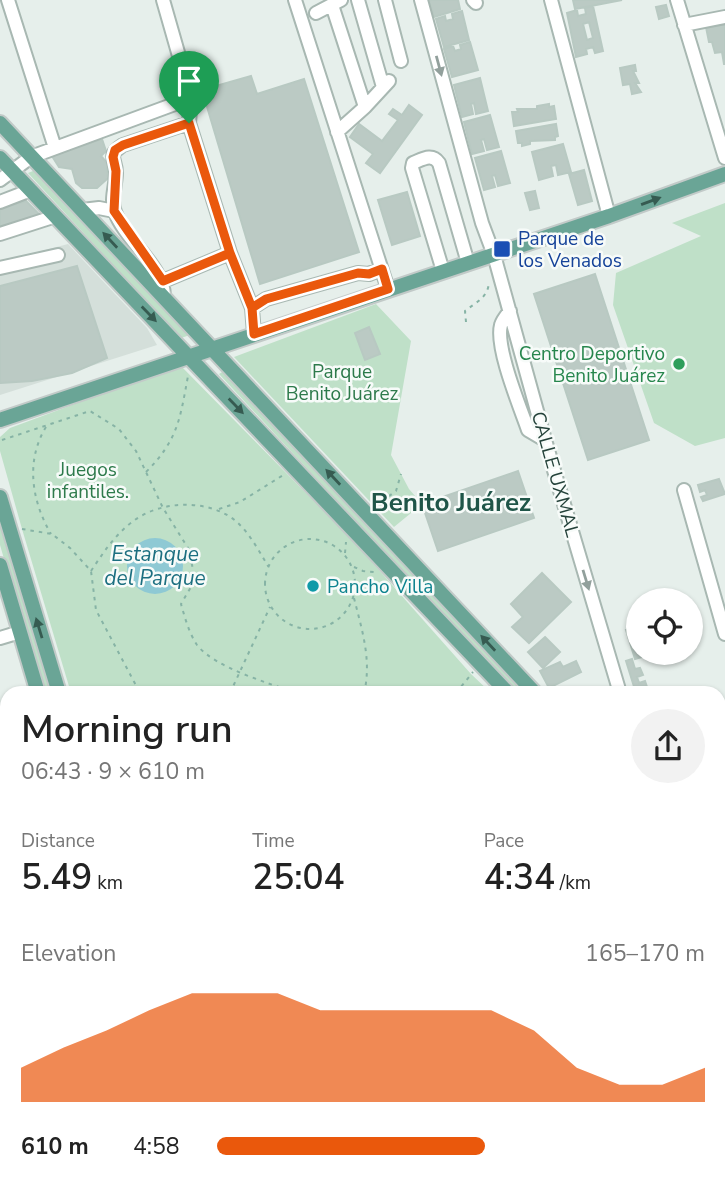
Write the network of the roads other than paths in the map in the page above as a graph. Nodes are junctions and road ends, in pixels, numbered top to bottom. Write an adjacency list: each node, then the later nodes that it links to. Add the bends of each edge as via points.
1 (8, 0): 19 (street)
2 (163, 0): 14 (street)
3 (295, 0): 18 (street)
4 (358, 0): 15 (street, via 386,84)
5 (385, 0): 13 (street)
6 (421, 0): 23 (street, CALLE UXMAL, one-way to 23)
7 (551, 0): 32 (street)
8 (677, 0): 12 (street)
9 (337, 2): 10 (street); 15 (street)
10 (316, 13)
11 (725, 17): 12 (street)
12 (684, 25): 22 (street)
13 (401, 61)
14 (191, 98): 17 (street); 19 (street)
15 (365, 107): 18 (street)
16 (0, 123): 20 (main road)
17 (189, 123): 30 (street, via 115,150); 36 (street)
18 (337, 132): 40 (street)
19 (55, 148): 20 (street)
20 (31, 157): 26 (street); 29 (main road)
21 (0, 158): 26 (main road)
22 (725, 158)
23 (464, 160): 24 (street); 34 (street, CALLE UXMAL)
24 (445, 174): 33 (street); 42 (street, via 436,158 412,165)
25 (725, 174): 32 (main road, one-way to 25)
26 (6, 175): 27 (main road)
27 (31, 190): 28 (street); 31 (main road)
28 (0, 202)
29 (82, 211): 30 (street); 45 (main road, one-way to 29)
30 (114, 211): 43 (street)
31 (56, 216): 35 (street); 50 (main road, one-way to 50)
32 (609, 216): 38 (main road)
33 (459, 221): 34 (street); 39 (street)
34 (482, 223): 38 (street, CALLE UXMAL)
35 (0, 234)
36 (230, 253): 43 (street); 46 (street)
37 (58, 255): 41 (street)
38 (490, 256): 39 (main road); 47 (street, CALLE UXMAL)
39 (468, 263): 42 (main road)
40 (380, 265): 44 (street); 46 (street, via 369,274 358,273 266,299)
41 (0, 268)
42 (443, 271): 44 (main road)
43 (163, 281): 45 (street)
44 (388, 289): 48 (main road)
45 (164, 297): 49 (main road)
46 (252, 308): 48 (street)
47 (510, 311): 52 (street, CALLE UXMAL); 52 (street, via 501,323 501,368 509,397 528,430)
48 (254, 334): 49 (main road)
49 (212, 348): 50 (main road); 62 (main road, one-way to 49)
50 (189, 356): 51 (main road); 61 (main road, one-way to 61)
51 (0, 420)
52 (545, 440): 63 (street, CALLE UXMAL, one-way to 63)
53 (684, 491): 57 (street)
54 (0, 497): 60 (main road, one-way to 54)
55 (0, 565): 56 (main road)
56 (20, 632): 58 (street); 59 (main road)
57 (725, 634)
58 (0, 638)
59 (36, 686)
60 (57, 686)
61 (501, 686)
62 (528, 686)
63 (618, 686)

